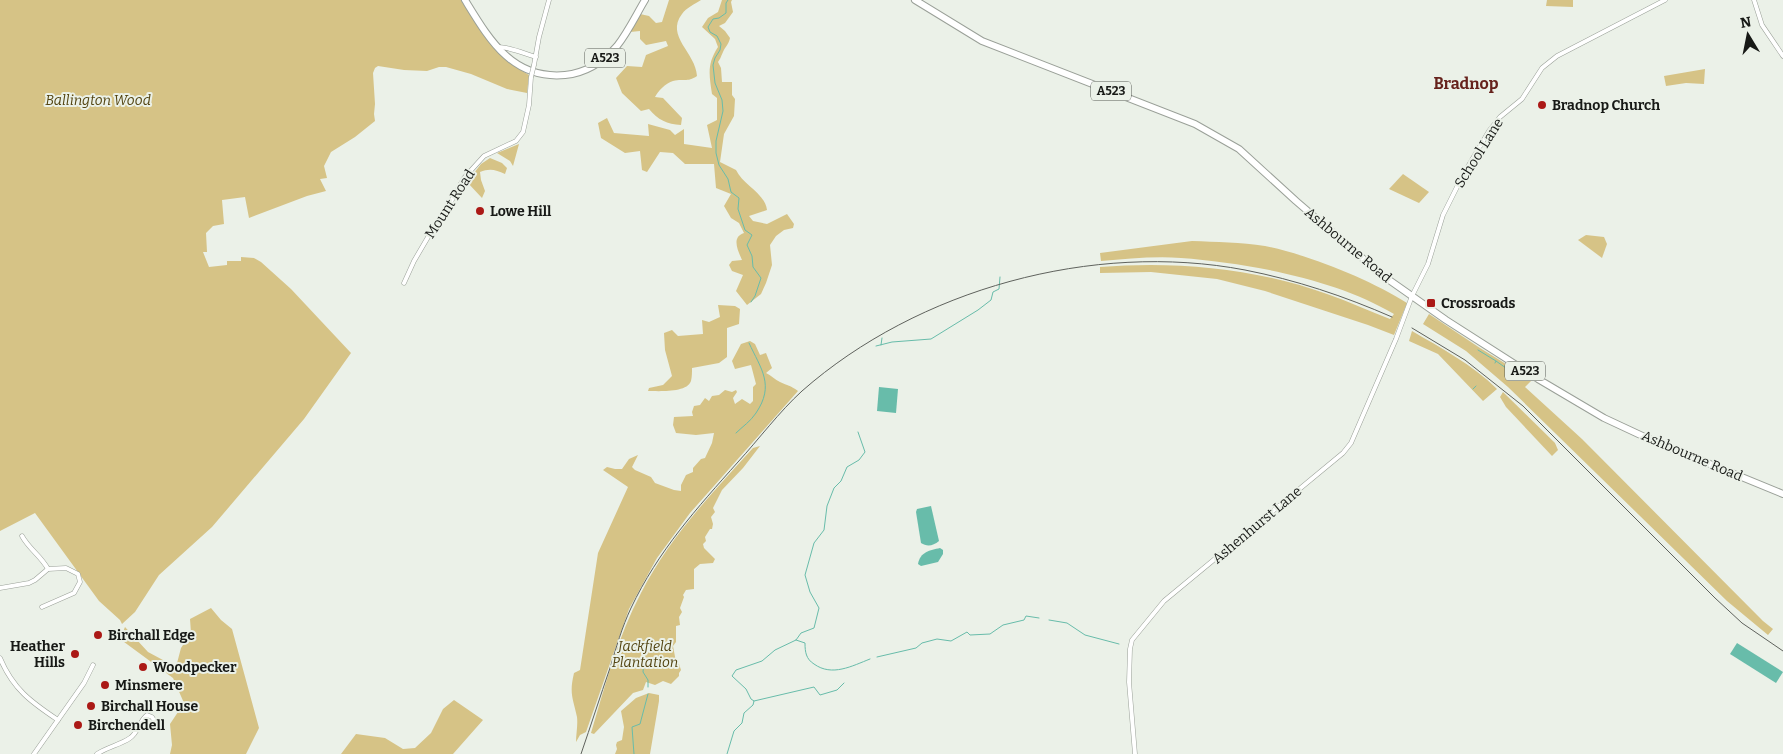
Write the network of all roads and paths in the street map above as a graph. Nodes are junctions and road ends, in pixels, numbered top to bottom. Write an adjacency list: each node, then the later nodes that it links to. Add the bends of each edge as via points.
1 (465, 0): 7 (highway, A523, via 479,24)
2 (549, 0): 9 (street, Mount Road)
3 (645, 0): 7 (highway, A523, via 618,45 600,62 581,72 558,75 533,72 516,64)
4 (915, 0): 11 (highway, Ashbourne Road / A523, via 982,41 1195,124 1239,149 1375,269)
5 (1665, 0): 11 (street, School Lane, via 1558,56 1542,68 1522,99 1500,117 1443,215 1428,264)
6 (1754, 0): 8 (street, via 1762,25)
7 (501, 47): 9 (street)
8 (1783, 56)
9 (536, 57): 10 (street, Mount Road, bridge, via 523,132 516,141 484,156 464,178 430,232)
10 (404, 283)
11 (1412, 296): 12 (highway, Ashbourne Road / A523, via 1604,418); 23 (street, Ashenhurst Lane, via 1370,401 1344,453 1164,601 1132,640 1129,682)
12 (1783, 494)
13 (22, 536): 14 (street, via 43,559)
14 (48, 570): 15 (street, via 29,583); 16 (street, via 71,569 78,574 80,582 74,593)
15 (0, 588)
16 (42, 607)
17 (0, 658): 19 (street, via 26,698)
18 (93, 665): 19 (street)
19 (58, 720): 21 (street)
20 (157, 725): 22 (street, via 152,717 145,716 131,737)
21 (34, 754)
22 (97, 754)
23 (1135, 754)

